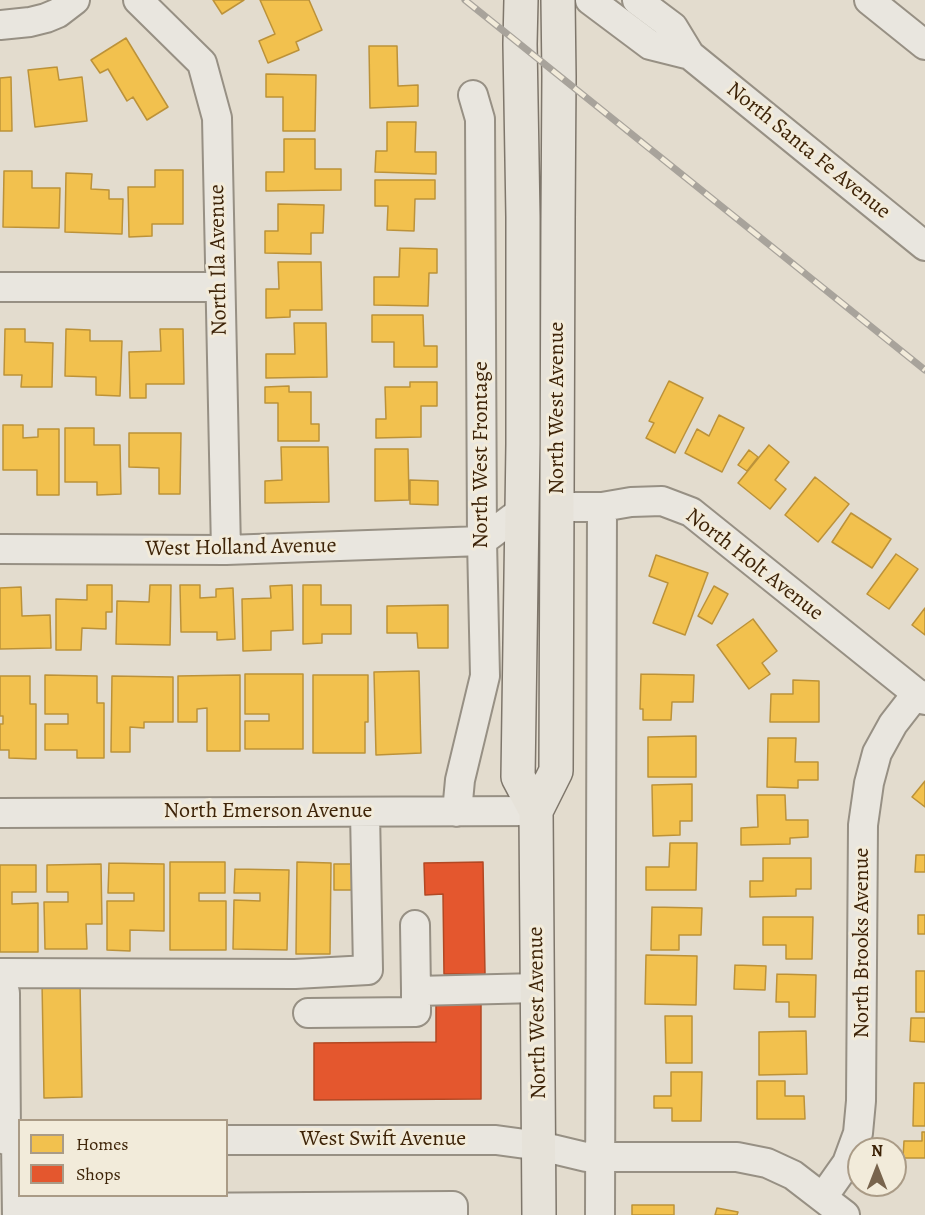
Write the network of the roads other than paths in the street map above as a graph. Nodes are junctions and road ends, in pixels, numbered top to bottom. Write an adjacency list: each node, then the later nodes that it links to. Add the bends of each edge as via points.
1 (75, 0): 8 (street, via 46,18)
2 (138, 0): 14 (street, North Ila Avenue, via 202,63 217,118)
3 (521, 0): 17 (main road, North West Avenue)
4 (558, 0): 15 (main road, North West Avenue)
5 (590, 0): 10 (street, North Santa Fe Avenue, via 650,45)
6 (637, 0): 10 (street, North Santa Fe Avenue, via 673,27)
7 (869, 0): 9 (street)
8 (0, 25)
9 (925, 45)
10 (690, 56): 12 (street, North Santa Fe Avenue)
11 (474, 95): 18 (street, North West Frontage, via 480,119)
12 (925, 246)
13 (0, 287): 14 (street)
14 (219, 287): 20 (street, North Ila Avenue)
15 (558, 507): 16 (street, North Holt Avenue); 17 (main road); 23 (main road, North West Avenue, via 556,771)
16 (602, 507): 22 (street, North Holt Avenue, via 662,501 691,512); 35 (street)
17 (522, 509): 18 (street); 21 (main road, North West Avenue)
18 (482, 541): 20 (street, West Holland Avenue); 21 (street); 25 (street, North West Frontage, via 485,676 459,780)
19 (0, 549): 20 (street, West Holland Avenue)
20 (226, 550)
21 (521, 581): 23 (main road, North West Avenue, via 518,777)
22 (921, 697): 36 (street, North Brooks Avenue, via 893,724 877,753 869,783 863,825 858,1133 847,1163)
23 (536, 811): 25 (street, North Emerson Avenue); 29 (main road, North West Avenue)
24 (365, 812): 25 (street, North Emerson Avenue); 26 (street, North Emerson Avenue); 28 (street, via 368,970)
25 (457, 812)
26 (0, 813)
27 (415, 925): 30 (street)
28 (2, 983): 32 (street)
29 (538, 988): 30 (street); 34 (main road, North West Avenue)
30 (416, 991): 31 (street, via 416,1012)
31 (309, 1013)
32 (10, 1140): 37 (street)
33 (228, 1140): 34 (street, West Swift Avenue, via 496,1140)
34 (540, 1146): 35 (street); 39 (main road, North West Avenue)
35 (600, 1158): 36 (street, via 737,1157 767,1163 793,1175); 40 (street)
36 (823, 1197): 41 (street)
37 (17, 1212): 38 (street, via 453,1206)
38 (453, 1215)
39 (539, 1215)
40 (600, 1215)
41 (844, 1215)

